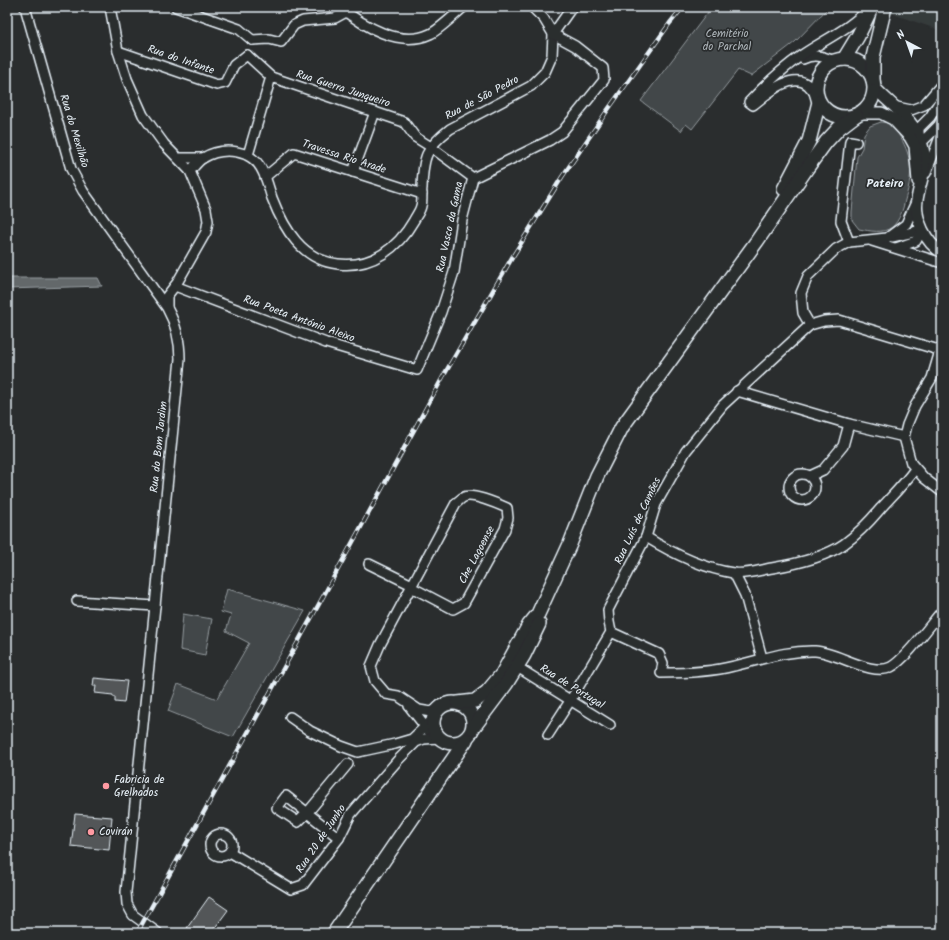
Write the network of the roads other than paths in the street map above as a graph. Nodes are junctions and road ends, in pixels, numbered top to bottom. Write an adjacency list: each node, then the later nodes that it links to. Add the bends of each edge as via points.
1 (25, 7): 48 (street, Rua do Mexilhão, via 71,169 83,191)
2 (110, 7): 12 (street)
3 (176, 7): 11 (street, via 239,29)
4 (464, 7): 9 (street, via 430,34 411,38 379,31 363,24)
5 (532, 7): 10 (street, via 544,19)
6 (572, 7): 10 (street)
7 (871, 7): 14 (main road, via 858,36); 15 (street, via 854,22)
8 (885, 7): 17 (main road, via 873,57)
9 (343, 10): 11 (street, via 335,18 303,21 294,25 281,42 269,39)
10 (553, 34): 28 (street, Rua de São Pedro, via 552,56 545,72 531,86 450,129); 35 (street, Rua Vasco da Gama, via 575,46 603,68 604,80 562,132)
11 (252, 40): 13 (street)
12 (118, 50): 13 (street, Rua do Infante, via 217,85 225,84 234,65); 30 (street, via 127,79 143,115 164,144)
13 (248, 55): 16 (street, Rua Guerra Junqueiro)
14 (839, 60): 15 (street, via 811,55); 17 (main road, via 854,60 863,65 870,72); 19 (main road, via 825,67 819,75 816,85)
15 (787, 66): 19 (street, via 749,102 753,105 785,82 795,80 807,84)
16 (271, 77): 22 (street, Rua Guerra Junqueiro); 29 (street)
17 (873, 83): 21 (street, via 884,98); 23 (main road, via 874,92 870,103)
18 (942, 84): 21 (street, via 924,105 911,110)
19 (818, 98): 23 (main road, via 827,112 836,116 846,118); 41 (main road, via 809,141)
20 (942, 98): 26 (street, via 930,117 919,128)
21 (897, 108): 26 (street, via 915,129)
22 (375, 112): 28 (street, Rua Guerra Junqueiro, via 404,122 415,137); 33 (street)
23 (859, 114): 26 (street, via 881,113); 41 (main road, via 839,128 826,142)
24 (942, 118): 26 (street, via 939,125 924,140)
25 (942, 132): 36 (street)
26 (915, 140): 36 (street)
27 (856, 142): 43 (street, via 850,141 841,221)
28 (431, 146): 35 (street, Rua Guerra Junqueiro); 37 (street, Rua de São Pedro, via 424,159)
29 (248, 155): 31 (street, via 229,150); 34 (street, Rua de São Pedro, via 263,171)
30 (178, 158): 31 (street); 32 (street)
31 (203, 158): 32 (street)
32 (190, 171): 47 (street, via 206,208 208,221 206,232)
33 (353, 172): 34 (street, Travessa Rio Arade, via 294,153); 37 (street, Travessa Rio Arade)
34 (265, 177): 37 (street, Rua de São Pedro, via 280,216 298,245 316,258 337,264 356,265 388,252 402,238 422,206)
35 (474, 178): 51 (street, Rua Vasco da Gama, via 462,220 454,272)
36 (919, 189): 38 (street)
37 (422, 194)
38 (916, 202): 39 (street); 40 (street, via 906,224)
39 (922, 230): 40 (street); 44 (street, via 916,241); 45 (street, via 928,241)
40 (887, 238): 42 (street)
41 (757, 240): 59 (main road, via 622,427 596,476)
42 (867, 240): 43 (street); 44 (street)
43 (849, 242): 49 (street, via 836,249 808,276 802,293 803,313)
44 (896, 248): 46 (street)
45 (942, 252)
46 (942, 261)
47 (175, 286): 48 (street, via 167,296); 51 (street, Rua Poeta António Aleixo, via 326,343)
48 (167, 308): 64 (street, Rua do Bom Jardim, via 174,320 180,342 180,359)
49 (810, 325): 50 (street, via 839,320); 52 (street, Rua Luís de Camões)
50 (941, 351): 54 (street, via 932,378 915,406)
51 (417, 370)
52 (737, 391): 53 (street); 58 (street, Rua Luís de Camões, via 686,451 656,504)
53 (849, 424): 54 (street); 56 (street, via 843,446 823,470)
54 (904, 436): 55 (street, via 911,464)
55 (915, 469): 57 (street); 61 (street, via 862,529 843,544 819,556 784,566)
56 (810, 476)
57 (942, 492)
58 (646, 537): 61 (street, via 671,552 712,568); 66 (street, Rua Luís de Camões, via 608,610)
59 (570, 544): 71 (main road, via 538,614 529,625 502,674 487,692 475,701); 76 (main road, via 564,571 524,655)
60 (369, 564): 62 (street, Che Lagoense)
61 (734, 573): 67 (street, via 745,595)
62 (411, 586): 62 (street, Che Lagoense, via 456,503 464,496 472,496 506,508 508,518 505,529 464,604 453,610); 69 (street, Che Lagoense, via 371,666 375,681)
63 (76, 601): 64 (street)
64 (155, 606): 87 (street, Rua do Bom Jardim, via 126,892 127,904 133,915)
65 (942, 611): 67 (street, via 903,657 890,667 880,670 872,670 843,658 816,651 788,652)
66 (611, 632): 67 (street, via 659,654 663,663 662,674 702,672 733,667); 70 (street)
67 (762, 658)
68 (522, 670): 70 (street, Rua de Portugal)
69 (386, 694): 72 (street, via 398,696 419,710 431,712); 74 (street)
70 (570, 701): 75 (street, Rua de Portugal); 77 (street)
71 (458, 703): 72 (main road); 76 (main road, via 471,713)
72 (441, 707): 74 (main road)
73 (290, 717): 81 (street, via 310,731 358,752)
74 (429, 722): 78 (main road); 81 (street, via 412,738)
75 (610, 725)
76 (473, 728): 79 (main road)
77 (548, 735)
78 (438, 739): 79 (main road, via 454,744); 80 (street); 84 (main road, via 446,748 446,758)
79 (466, 740): 84 (main road)
80 (416, 742): 81 (street); 82 (street, Rua 20 de Junho)
81 (394, 744): 82 (street)
82 (398, 760): 85 (street, Rua 20 de Junho, via 351,814)
83 (348, 764): 85 (street, via 308,812)
84 (399, 837): 88 (main road)
85 (339, 838): 86 (street, Rua 20 de Junho, via 303,885 291,889)
86 (230, 852)
87 (158, 933)
88 (334, 933)

